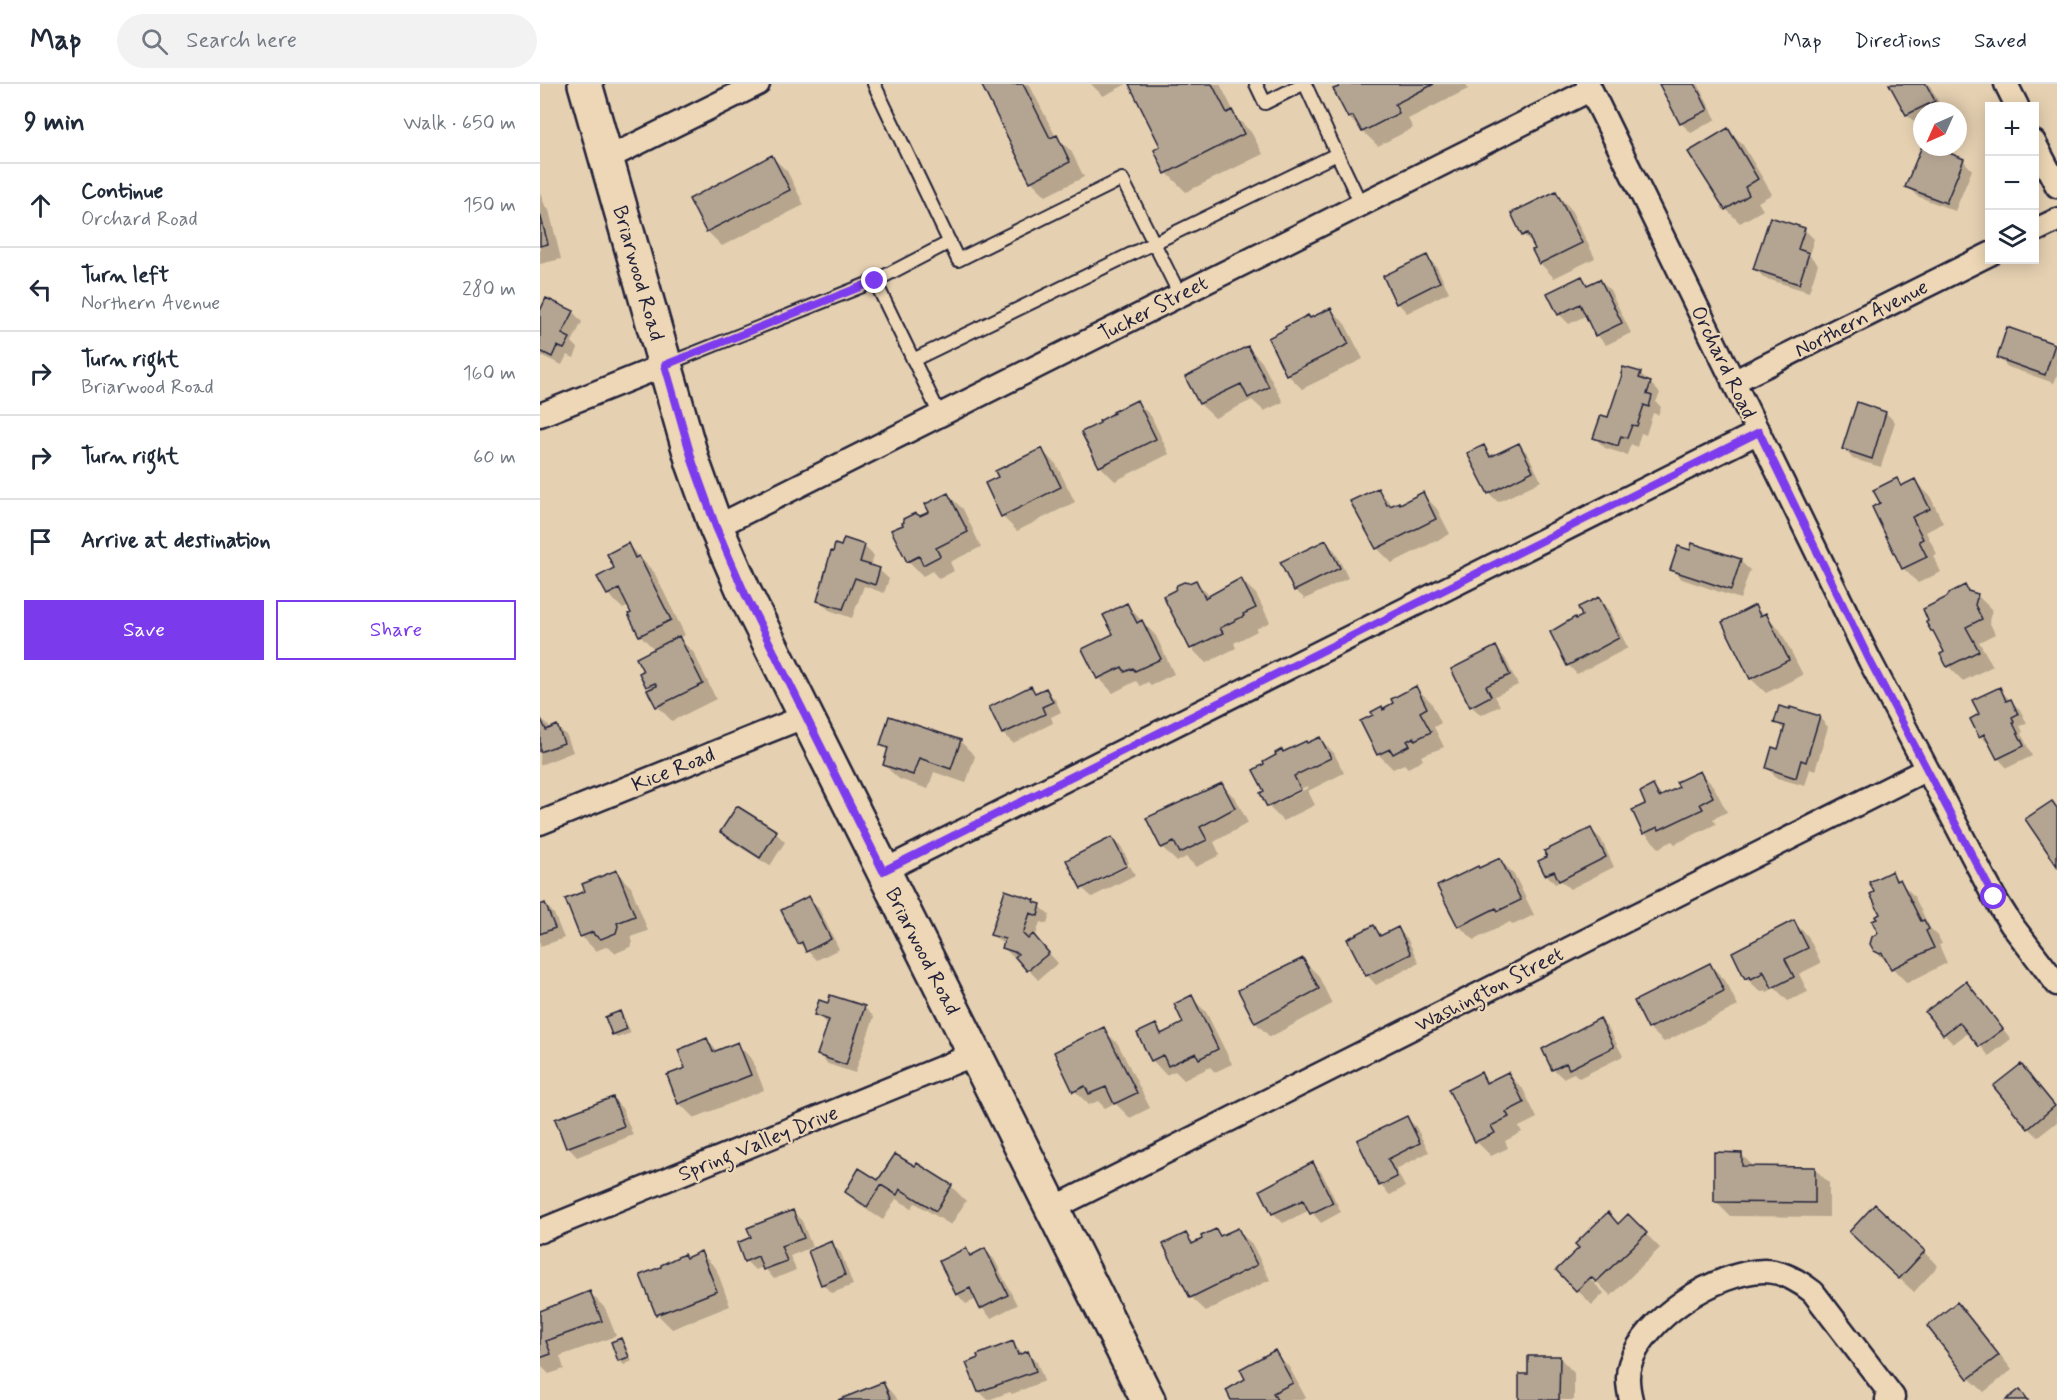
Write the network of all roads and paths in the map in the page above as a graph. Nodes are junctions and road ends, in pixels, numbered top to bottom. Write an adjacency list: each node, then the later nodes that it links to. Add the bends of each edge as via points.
1 (585, 84): 11 (street, Briarwood Road)
2 (758, 84): 11 (street)
3 (874, 84): 16 (lane)
4 (1256, 84): 5 (lane, via 1265,103)
5 (1304, 84): 10 (lane)
6 (2006, 84): 8 (street)
7 (1589, 87): 13 (street, Tucker Street); 23 (street, Orchard Road)
8 (2015, 102)
9 (2039, 152): 12 (street)
10 (1337, 154): 13 (lane); 17 (lane)
11 (606, 159): 22 (street, Briarwood Road)
12 (2057, 186)
13 (1361, 204): 20 (street, Tucker Street)
14 (2057, 220): 15 (street)
15 (2039, 229)
16 (950, 242): 17 (lane, via 958,260 1122,178); 19 (lane)
17 (1154, 243): 20 (lane); 21 (lane)
18 (1985, 256): 23 (street, Northern Avenue)
19 (875, 281): 21 (lane); 22 (lane)
20 (1180, 295): 25 (street, Tucker Street)
21 (913, 360): 25 (lane)
22 (665, 365): 24 (street); 27 (street, Briarwood Road)
23 (1733, 382): 26 (street, Orchard Road)
24 (540, 415)
25 (940, 415): 27 (street, Tucker Street)
26 (1759, 432): 29 (street, Orchard Road); 31 (street)
27 (716, 527): 28 (street, Briarwood Road)
28 (806, 716): 30 (street, Kice Road); 31 (street, Briarwood Road)
29 (1927, 769): 32 (street, Orchard Road, via 1994,897); 34 (street, Washington Street)
30 (540, 823)
31 (883, 871): 33 (street, Briarwood Road)
32 (2057, 984)
33 (975, 1054): 34 (street, Briarwood Road); 35 (street, Spring Valley Drive)
34 (1052, 1209): 36 (street, Briarwood Road)
35 (540, 1231)
36 (1141, 1398)
37 (1892, 1399): 38 (street, via 1814,1292 1801,1282 1765,1271 1744,1273 1714,1284 1666,1314 1647,1332 1629,1366)
38 (1631, 1400)

